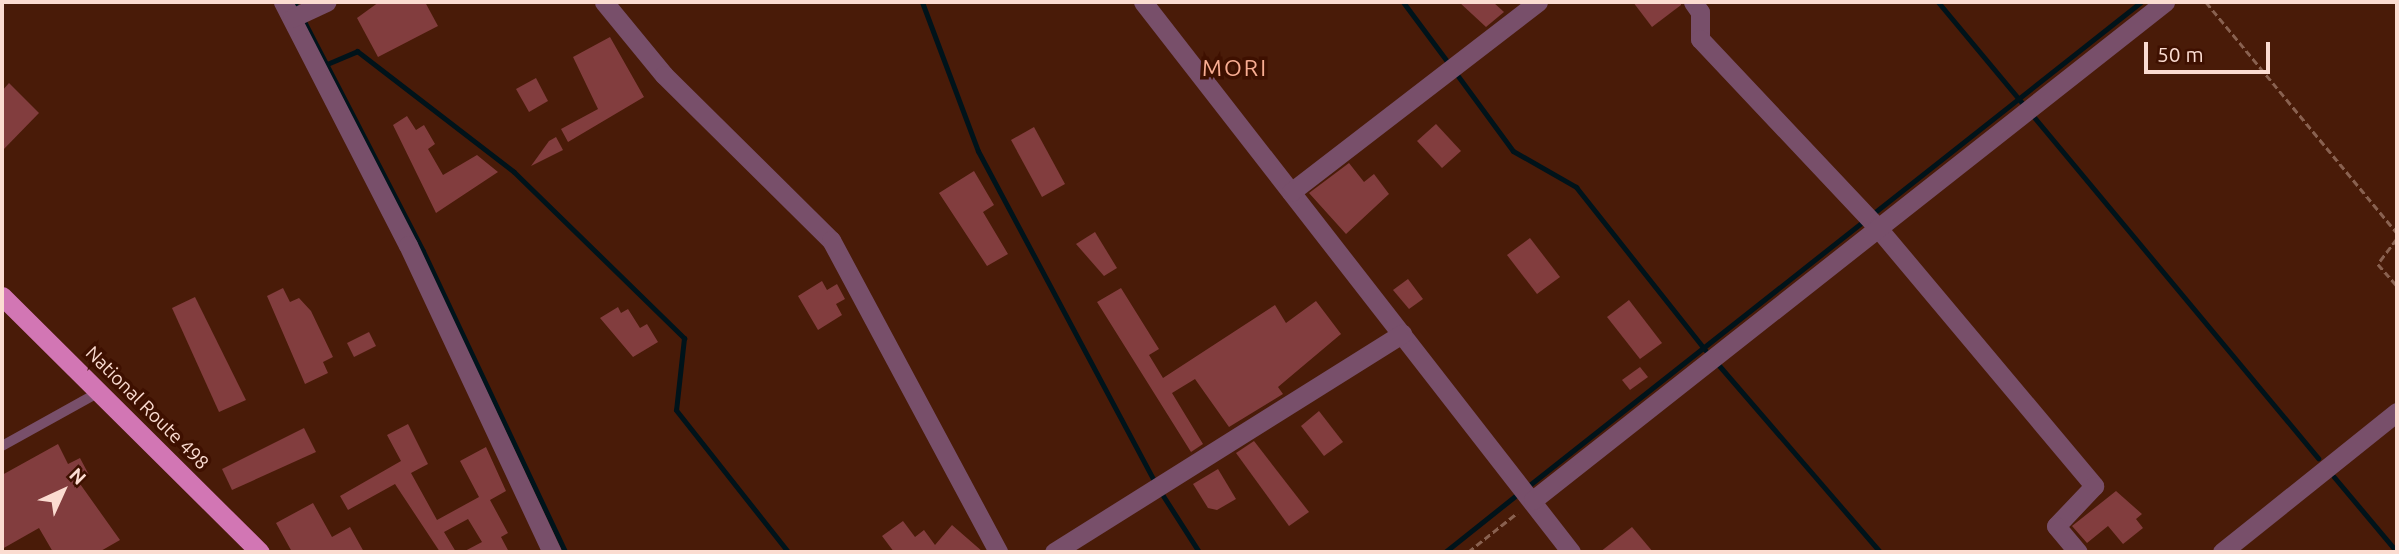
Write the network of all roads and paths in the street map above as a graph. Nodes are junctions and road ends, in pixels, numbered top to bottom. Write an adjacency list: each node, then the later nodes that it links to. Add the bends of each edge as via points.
1 (326, 2): 8 (street)
2 (604, 2): 22 (street, via 664,75 831,240)
3 (1143, 2): 9 (street)
4 (1538, 2): 9 (street)
5 (1693, 2): 10 (street, via 1700,12 1700,39)
6 (2165, 2): 10 (street)
7 (2206, 2): 11 (path)
8 (294, 11): 21 (street)
9 (1291, 192): 15 (street)
10 (1877, 227): 19 (street); 26 (street, via 2094,486 2056,526)
11 (2397, 233)
12 (2397, 239): 13 (path, via 2378,264)
13 (2397, 286)
14 (2, 296): 16 (highway, National Route 498)
15 (1402, 334): 19 (street); 23 (street)
16 (99, 392): 18 (lane); 20 (highway, National Route 498)
17 (2397, 412): 27 (street)
18 (2, 446)
19 (1533, 500): 24 (path); 25 (street)
20 (260, 552)
21 (552, 552)
22 (998, 552)
23 (1054, 552)
24 (1468, 552)
25 (1571, 552)
26 (2078, 552)
27 (2222, 552)

